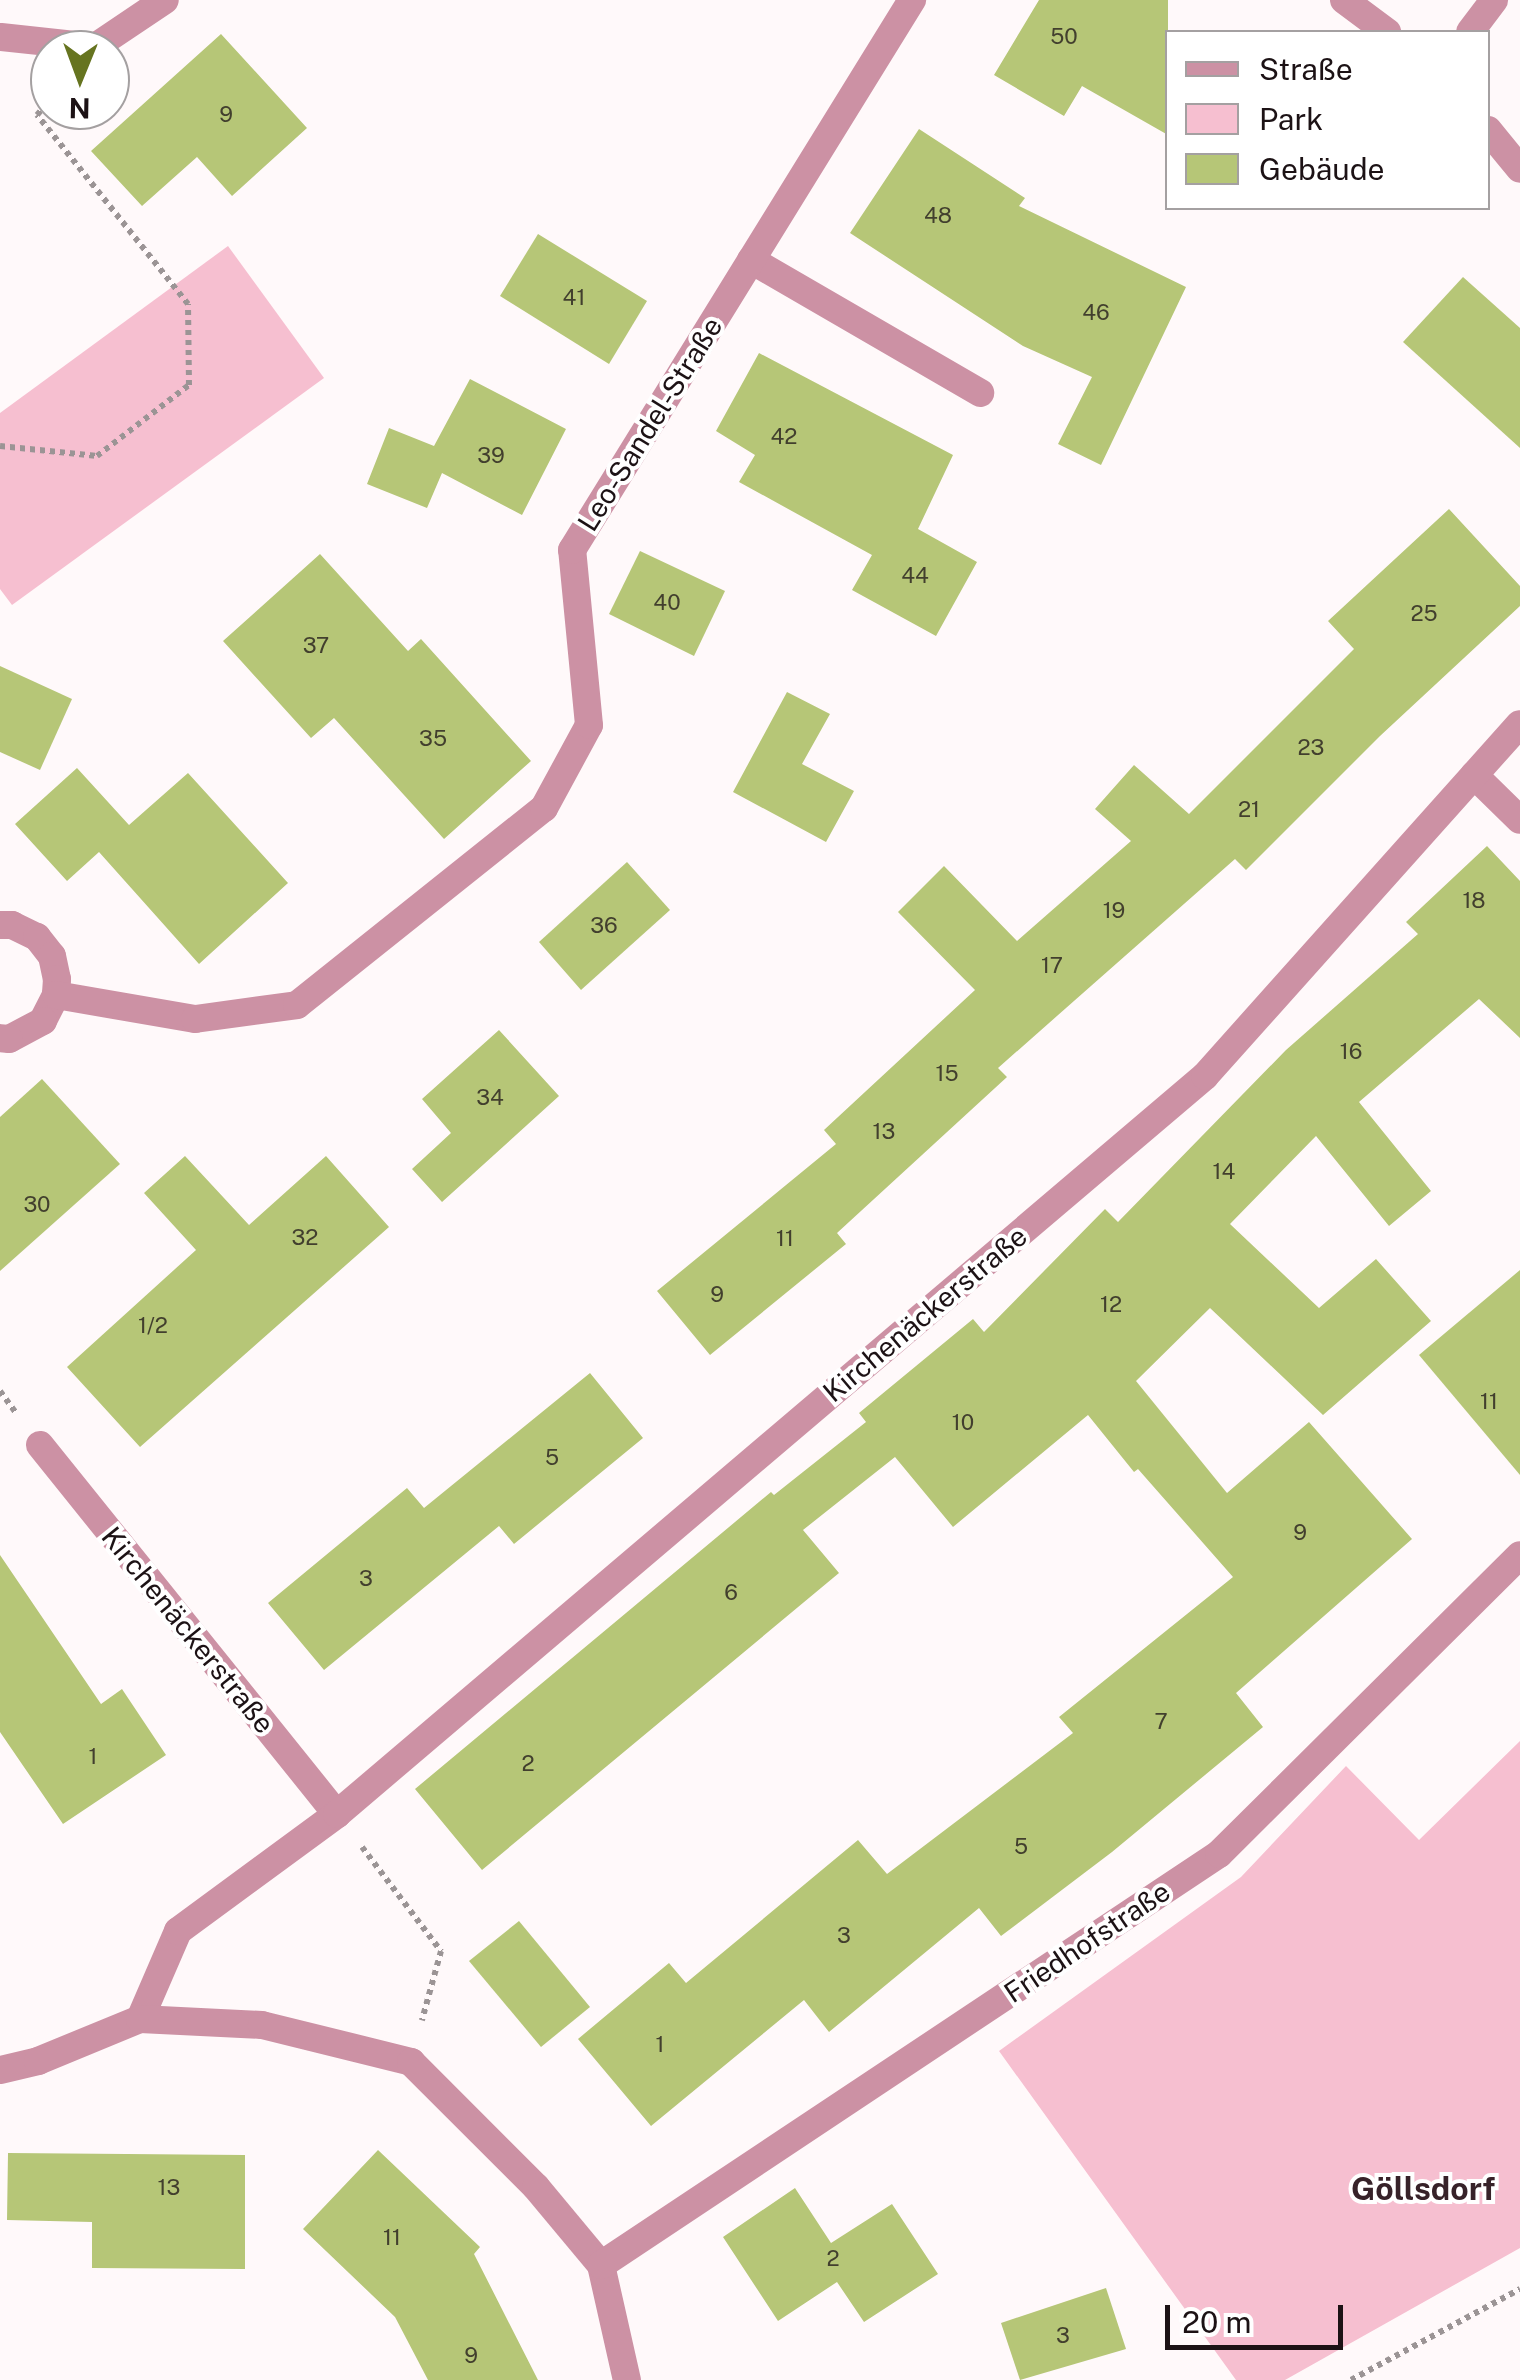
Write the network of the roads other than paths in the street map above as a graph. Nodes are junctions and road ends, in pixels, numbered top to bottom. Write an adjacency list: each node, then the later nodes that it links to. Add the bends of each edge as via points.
1 (165, 0): 7 (street, via 95,47)
2 (912, 0): 10 (street, Leo-Sandel-Straße)
3 (1344, 0): 5 (street)
4 (1494, 0): 6 (street)
5 (1384, 30)
6 (1472, 30)
7 (2, 38)
8 (1490, 132): 9 (street)
9 (1520, 169)
10 (751, 260): 11 (street); 16 (street, Leo-Sandel-Straße, via 572,550 589,725 544,808 296,1005 195,1019)
11 (980, 393)
12 (1520, 724): 13 (street, Kirchenäckerstraße)
13 (1474, 775): 14 (street); 20 (street, Kirchenäckerstraße, via 1205,1076)
14 (1520, 820)
15 (0, 925): 16 (street, via 37,937 52,956)
16 (56, 995): 17 (street, via 42,1020)
17 (0, 1038)
18 (40, 1445): 20 (street, Kirchenäckerstraße)
19 (1520, 1554): 23 (street, Friedhofstraße, via 1218,1854)
20 (337, 1814): 21 (street, Kirchenäckerstraße, via 178,1931)
21 (140, 2018): 22 (street); 23 (street, via 262,2024 411,2062 536,2187)
22 (0, 2070)
23 (601, 2265): 24 (street)
24 (627, 2380)

